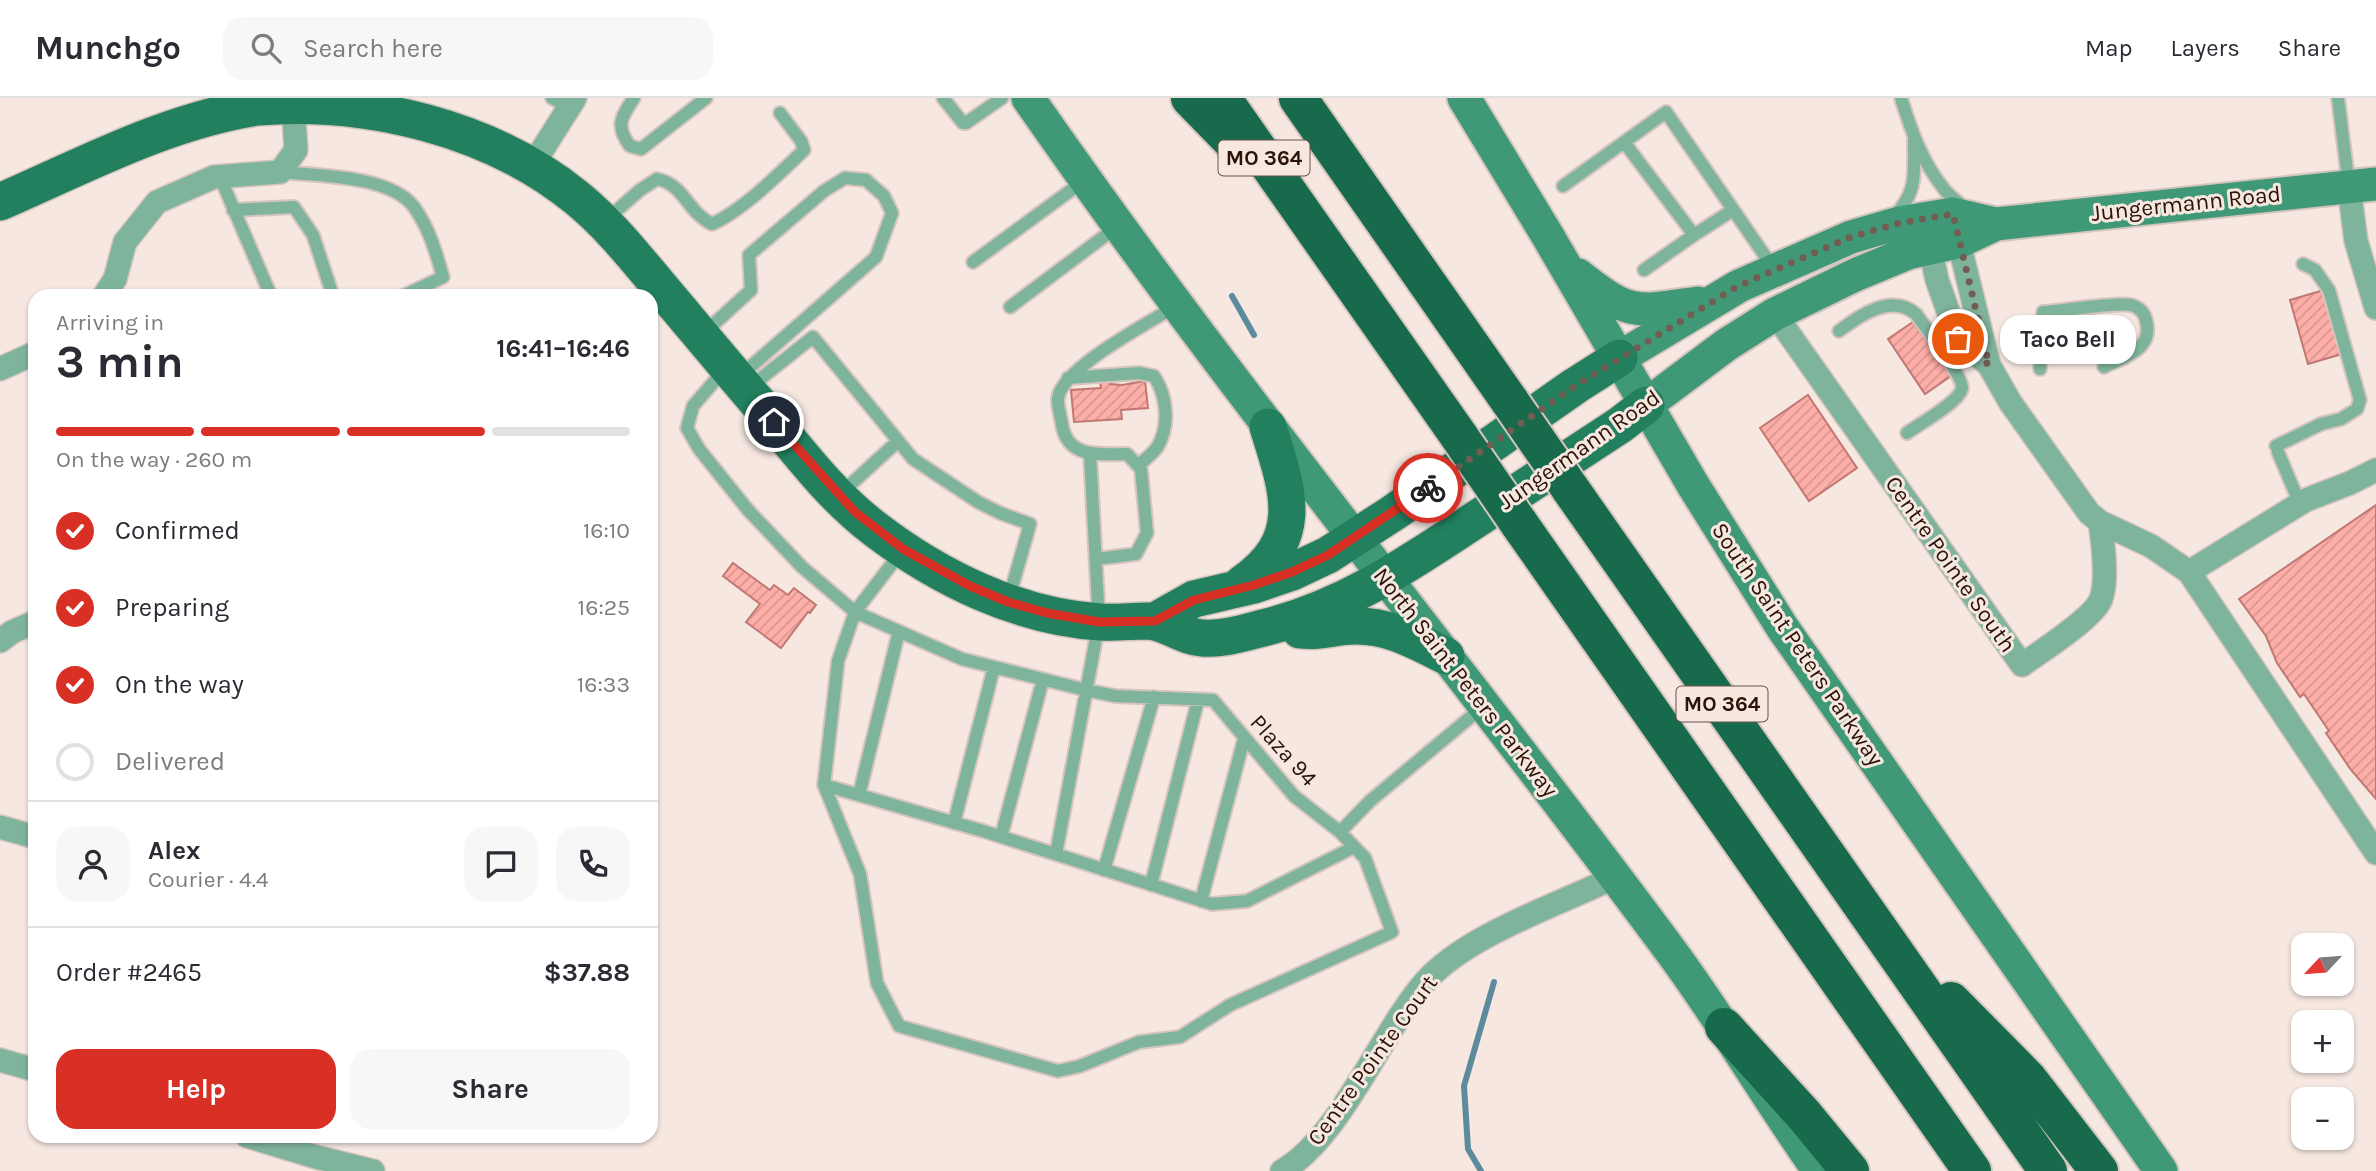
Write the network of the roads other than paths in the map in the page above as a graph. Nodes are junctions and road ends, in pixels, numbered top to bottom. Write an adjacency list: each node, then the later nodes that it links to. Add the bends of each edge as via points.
1 (634, 98): 2 (lane, via 621,120 621,134 630,146 641,149)
2 (706, 98)
3 (943, 98): 4 (lane, via 966,123)
4 (1002, 98)
5 (1028, 98): 22 (main road, North Saint Peters Parkway)
6 (1190, 98): 28 (highway)
7 (1222, 98): 28 (highway, MO 364)
8 (1298, 98): 18 (highway, MO 364)
9 (1317, 98): 18 (highway)
10 (1464, 98): 36 (main road, South Saint Peters Parkway)
11 (1901, 98): 16 (lane)
12 (2338, 98): 24 (lane)
13 (293, 101): 19 (main road, Jungermann Road, via 363,107 435,122); 20 (street, via 296,150); 25 (main road, Jungermann Road, via 198,120 151,136)
14 (566, 101): 19 (street)
15 (780, 113): 29 (lane, via 804,150 723,219 712,224 702,219 671,182 657,179)
16 (1914, 137): 31 (lane, via 1914,182 1908,202); 32 (lane, via 1945,191)
17 (1624, 142): 23 (lane); 26 (lane, via 1666,112); 33 (lane)
18 (1341, 159): 103 (highway, MO 364, bridge)
19 (532, 166): 29 (main road, Jungermann Road)
20 (281, 172): 21 (street); 42 (lane, via 381,184 412,205 431,237 443,277)
21 (220, 177): 27 (lane); 39 (street, via 157,202 125,242)
22 (1086, 180): 30 (main road, North Saint Peters Parkway); 34 (lane)
23 (1563, 186)
24 (2362, 186): 32 (main road, Jungermann Road); 46 (street, via 2356,241)
25 (0, 202)
26 (1733, 209): 33 (lane); 37 (lane)
27 (233, 210): 40 (lane); 41 (lane, via 294,207 313,235)
28 (1305, 218): 113 (highway, MO 364, bridge)
29 (603, 222): 49 (main road, Jungermann Road)
30 (1119, 226): 44 (main road, North Saint Peters Parkway); 45 (lane)
31 (1883, 227): 32 (main road, Jungermann Road); 37 (main road, Jungermann Road)
32 (1956, 228): 47 (main road, Jungermann Road); 66 (street, via 1937,280 1958,339 1989,365 2076,496)
33 (1694, 235): 38 (lane)
34 (973, 262)
35 (2303, 264): 65 (lane, via 2315,270 2329,290 2360,400 2357,410 2342,419 2305,430 2277,449)
36 (1565, 265): 43 (main road, via 1611,300 1632,309); 51 (main road, South Saint Peters Parkway)
37 (1774, 269): 43 (main road, Jungermann Road)
38 (1644, 270)
39 (109, 289)
40 (268, 289)
41 (332, 289)
42 (418, 289)
43 (1711, 302): 51 (main road, Jungermann Road)
44 (1176, 306): 56 (lane); 58 (main road, North Saint Peters Parkway)
45 (1010, 307)
46 (2376, 308)
47 (1775, 314): 57 (main road, Jungermann Road); 66 (street, Centre Pointe South, via 2021,665 2090,615 2101,599)
48 (1839, 331): 59 (lane, via 1857,317 1898,304 1908,307 1961,380 1958,397)
49 (701, 335): 55 (main road, Jungermann Road); 55 (lane, via 751,290 749,255 824,191 845,178 866,180 884,196 892,213 876,257)
50 (28, 356): 53 (street)
51 (1619, 358): 57 (main road, South Saint Peters Parkway); 67 (main road, Jungermann Road)
52 (2104, 367): 54 (lane, via 2142,346 2147,328 2138,308 2123,305 2043,312)
53 (0, 369)
54 (2040, 369)
55 (737, 378): 60 (lane, via 813,337); 64 (main road, Jungermann Road); 74 (lane, Plaza 94, via 693,406 687,428 748,510 802,567)
56 (1068, 378): 61 (lane, via 1058,398 1064,433 1069,444); 62 (lane, via 1154,376 1165,401 1164,433 1156,449)
57 (1646, 405): 71 (main road, Jungermann Road); 116 (main road, South Saint Peters Parkway, via 1782,627)
58 (1268, 427): 67 (main road, North Saint Peters Parkway); 72 (main road, via 1286,492 1284,536 1259,572)
59 (1907, 433)
60 (897, 442): 64 (lane); 73 (lane, via 959,491 1030,524)
61 (1090, 454): 62 (lane, via 1127,454); 69 (lane)
62 (1138, 466): 69 (lane, via 1147,533 1136,554)
63 (2376, 470): 65 (street)
64 (838, 495): 68 (main road, Jungermann Road)
65 (2301, 504): 70 (street)
66 (2100, 522): 70 (street, via 2151,546)
67 (1355, 538): 71 (main road, North Saint Peters Parkway); 72 (main road, Jungermann Road, via 1292,572)
68 (903, 549): 73 (main road, Jungermann Road); 74 (lane)
69 (1096, 559): 76 (lane)
70 (2189, 572): 97 (street)
71 (1386, 578): 78 (main road, Jungermann Road, via 1315,612); 81 (main road, North Saint Peters Parkway)
72 (1232, 591): 75 (main road, Jungermann Road, via 1194,600)
73 (1008, 602): 76 (main road, Jungermann Road)
74 (855, 612): 79 (lane, Plaza 94); 89 (lane, via 838,661)
75 (1155, 621): 76 (main road, Jungermann Road); 78 (main road, Jungermann Road, via 1199,638)
76 (1099, 622): 84 (lane)
77 (28, 625): 80 (street)
78 (1271, 626): 81 (main road, via 1316,632 1378,626)
79 (899, 631): 82 (lane, Plaza 94, via 962,659); 90 (lane)
80 (0, 641)
81 (1447, 656): 87 (main road, North Saint Peters Parkway)
82 (994, 667): 83 (lane, Plaza 94); 91 (lane)
83 (1043, 679): 84 (lane, Plaza 94); 95 (lane)
84 (1086, 690): 85 (lane, Plaza 94); 98 (lane)
85 (1154, 697): 86 (lane, Plaza 94); 99 (lane)
86 (1198, 699): 88 (lane, Plaza 94, via 1213,700); 101 (lane)
87 (1485, 705): 93 (lane); 100 (main road, North Saint Peters Parkway)
88 (1244, 739): 93 (lane, Plaza 94, via 1294,796); 102 (lane)
89 (824, 785): 90 (lane); 96 (lane, Plaza 94, via 860,874 877,983 899,1026 1058,1071 1139,1042 1180,1037 1230,1006 1392,932 1365,858)
90 (859, 795): 91 (lane)
91 (954, 823): 95 (lane)
92 (0, 827): 94 (street)
93 (1339, 832): 96 (lane, Plaza 94)
94 (28, 835)
95 (1001, 837): 98 (lane)
96 (1354, 847): 102 (lane, via 1247,901)
97 (2376, 853)
98 (1056, 855): 99 (lane)
99 (1104, 870): 101 (lane)
100 (1615, 877): 104 (main road, North Saint Peters Parkway); 110 (street, Centre Pointe Court, via 1458,952 1426,980 1317,1141)
101 (1151, 885): 102 (lane)
102 (1201, 901)
103 (1874, 922): 114 (highway, MO 364); 115 (highway, via 2028,1079)
104 (1724, 1027): 111 (main road, North Saint Peters Parkway); 112 (highway)
105 (0, 1060): 106 (street)
106 (28, 1068)
107 (269, 1143): 108 (street)
108 (344, 1167): 109 (street)
109 (373, 1171)
110 (1282, 1171)
111 (1819, 1171)
112 (1850, 1171)
113 (1972, 1171)
114 (2048, 1171)
115 (2099, 1171)
116 (2161, 1171)

